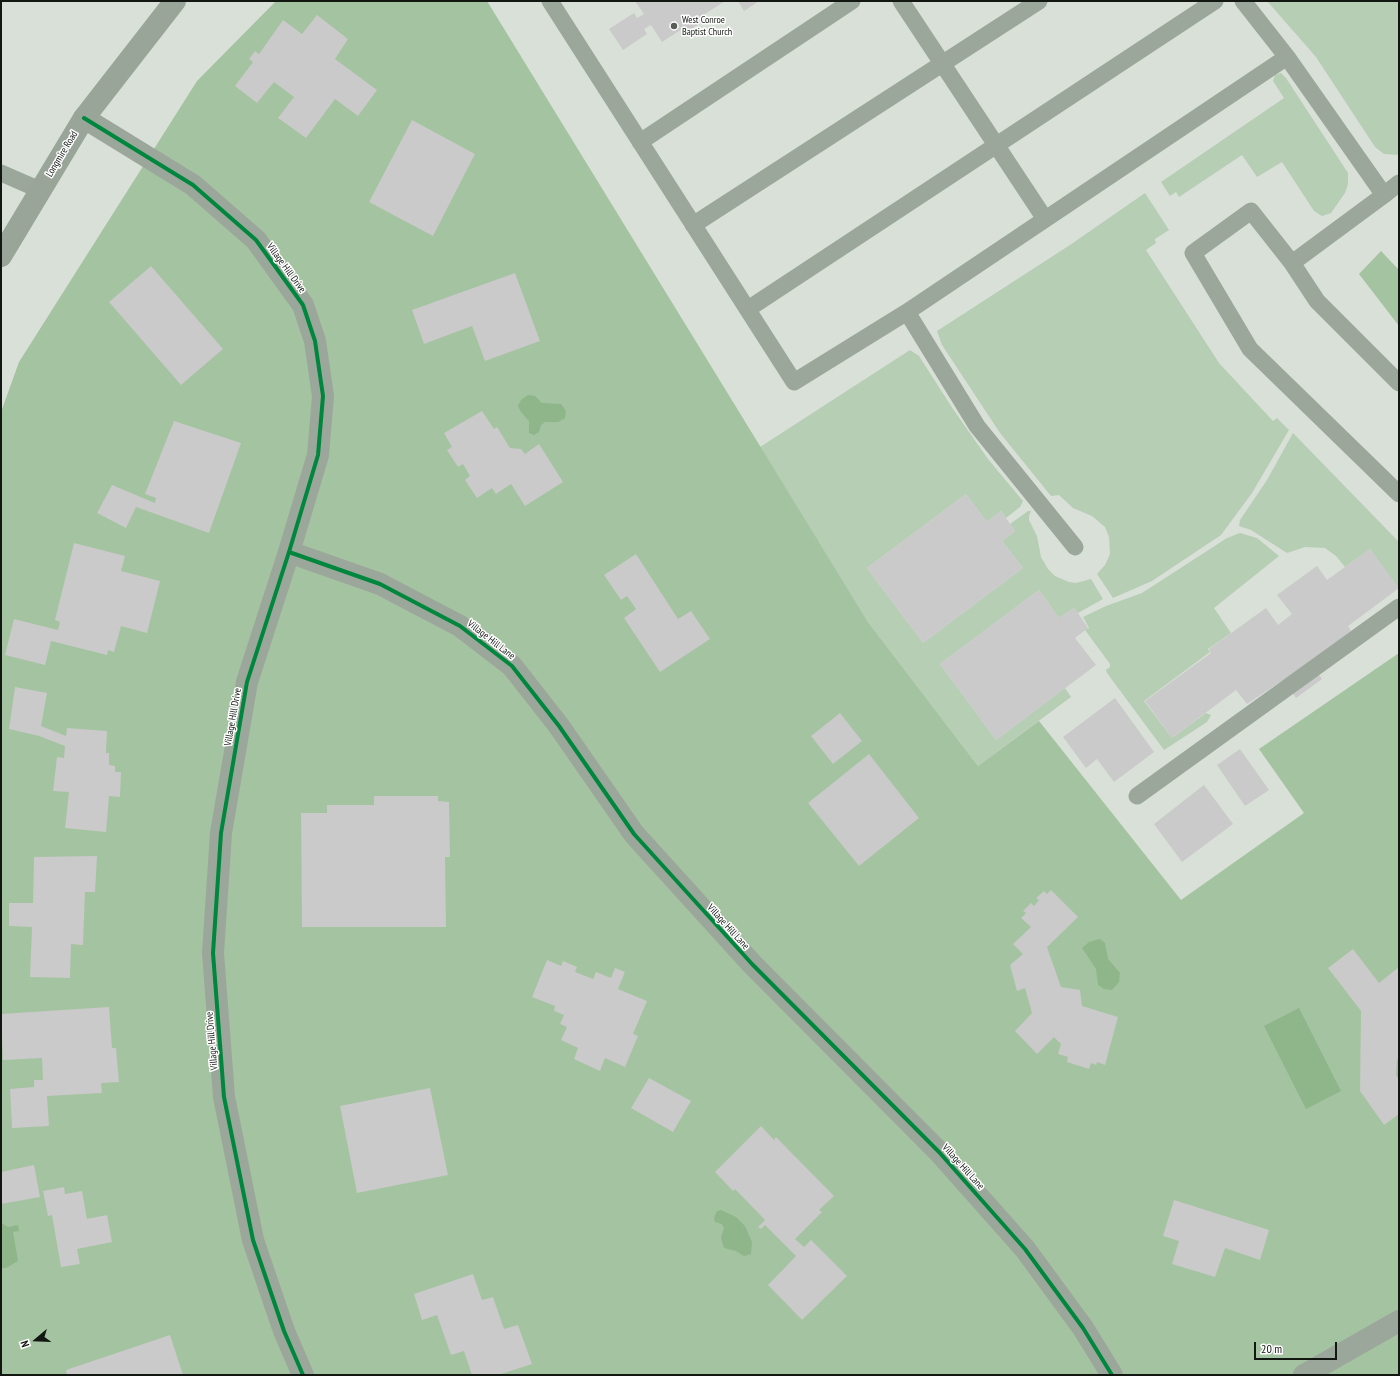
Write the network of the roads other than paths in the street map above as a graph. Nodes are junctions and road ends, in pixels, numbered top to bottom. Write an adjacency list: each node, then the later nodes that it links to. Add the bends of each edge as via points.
1 (175, 1): 10 (main road, Longmire Road)
2 (550, 1): 11 (lane)
3 (852, 1): 11 (lane)
4 (901, 1): 9 (lane)
5 (1039, 1): 9 (lane)
6 (1215, 1): 12 (lane)
7 (1243, 1): 8 (lane)
8 (1287, 57): 16 (lane); 17 (lane)
9 (943, 64): 12 (lane); 18 (lane)
10 (84, 118): 15 (main road, Longmire Road); 26 (street, Village Hill Drive, via 193,185 256,240 303,305 315,341 323,396 318,454)
11 (640, 142): 18 (lane)
12 (997, 145): 17 (lane); 21 (lane)
13 (1, 172): 15 (lane)
14 (1399, 183): 16 (lane)
15 (40, 190): 19 (main road, Longmire Road)
16 (1384, 195): 20 (lane)
17 (1045, 219): 22 (lane)
18 (693, 225): 21 (lane)
19 (1, 256)
20 (1292, 263): 23 (lane, via 1317,301); 24 (lane, via 1251,211 1193,253 1250,349)
21 (748, 309): 22 (lane, via 794,382)
22 (907, 312): 25 (lane, via 976,426)
23 (1399, 384)
24 (1399, 494)
25 (1075, 547)
26 (289, 552): 30 (street, Village Hill Drive, via 247,682 221,833 212,952 224,1097 253,1240 284,1331); 31 (street, Village Hill Lane, via 380,584 460,626 512,666 634,834 752,964 939,1152 1020,1243 1083,1328)
27 (1399, 607): 28 (lane)
28 (1137, 796)
29 (1399, 1321): 32 (street)
30 (303, 1375)
31 (1112, 1375)
32 (1304, 1375)

